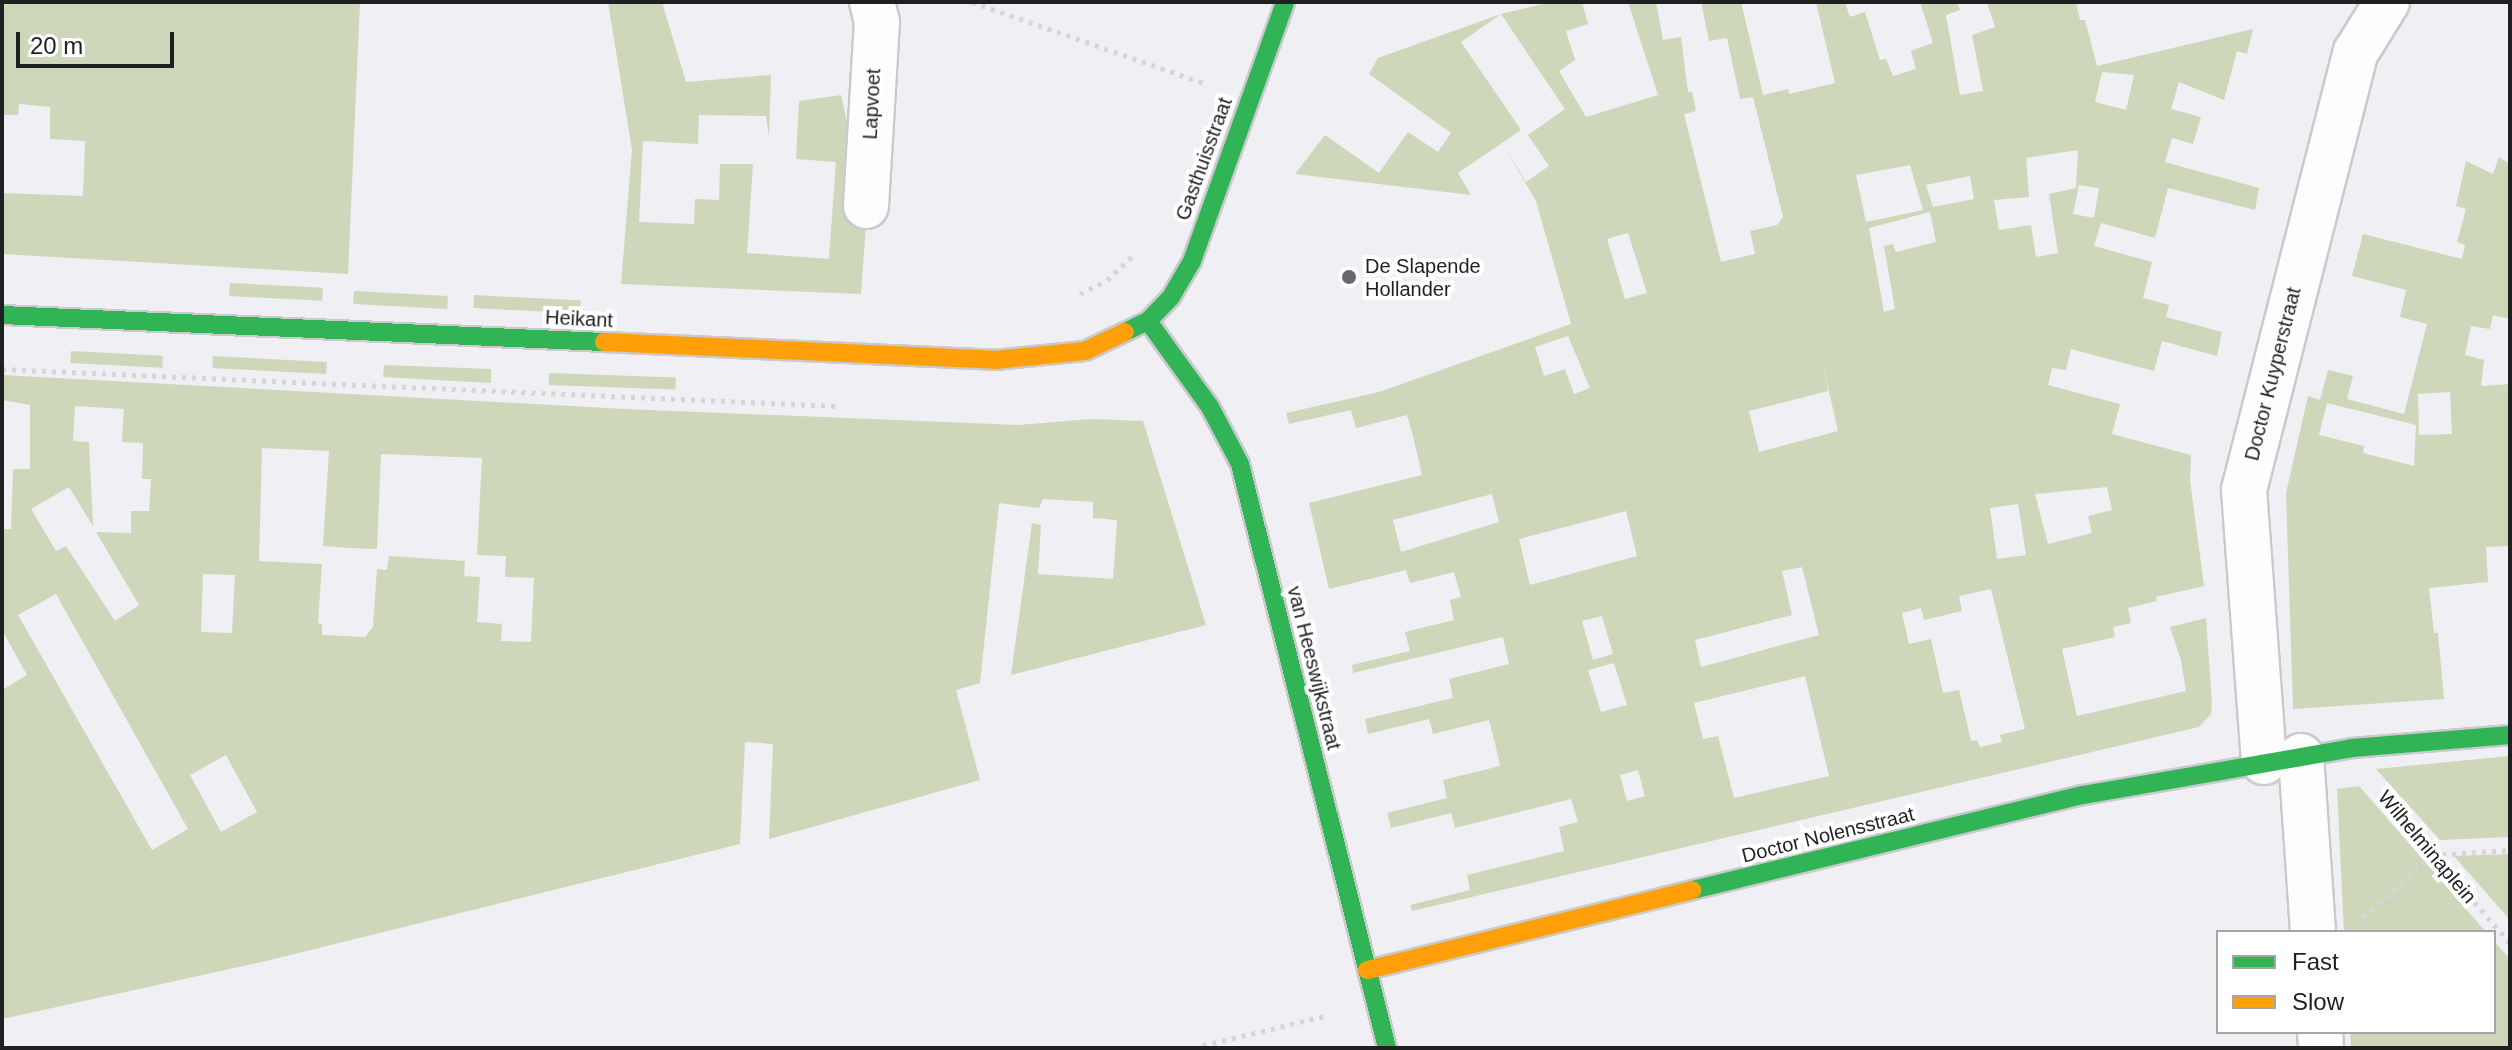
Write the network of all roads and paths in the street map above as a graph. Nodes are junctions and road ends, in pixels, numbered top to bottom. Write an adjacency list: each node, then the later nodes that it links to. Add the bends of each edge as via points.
1 (872, 2): 6 (street, Lapvoet, via 877,22)
2 (972, 2): 5 (path)
3 (1285, 2): 5 (street, Gasthuisstraat)
4 (2387, 2): 13 (street, Doctor Kuyperstraat, via 2356,52 2244,490)
5 (1249, 99): 10 (street, Gasthuisstraat, via 1192,261 1171,297)
6 (866, 206)
7 (1140, 249): 8 (path, via 1107,280)
8 (1072, 299)
9 (2, 315): 10 (street, Heikant, via 995,360 1085,351)
10 (1148, 321): 18 (street, van Heeswijkstraat, via 1210,407 1240,464)
11 (2510, 735): 12 (street)
12 (2344, 749): 13 (street); 15 (path, Wilhelminaplein)
13 (2283, 759): 16 (street); 18 (street, Doctor Nolensstraat, via 2083,795)
14 (2510, 850): 15 (path)
15 (2432, 855): 16 (path, via 2356,924); 17 (path, Wilhelminaplein)
16 (2313, 929)
17 (2510, 943)
18 (1367, 970): 19 (street, van Heeswijkstraat)
19 (1376, 1003): 20 (path); 21 (street, van Heeswijkstraat)
20 (1193, 1048)
21 (1387, 1048)

